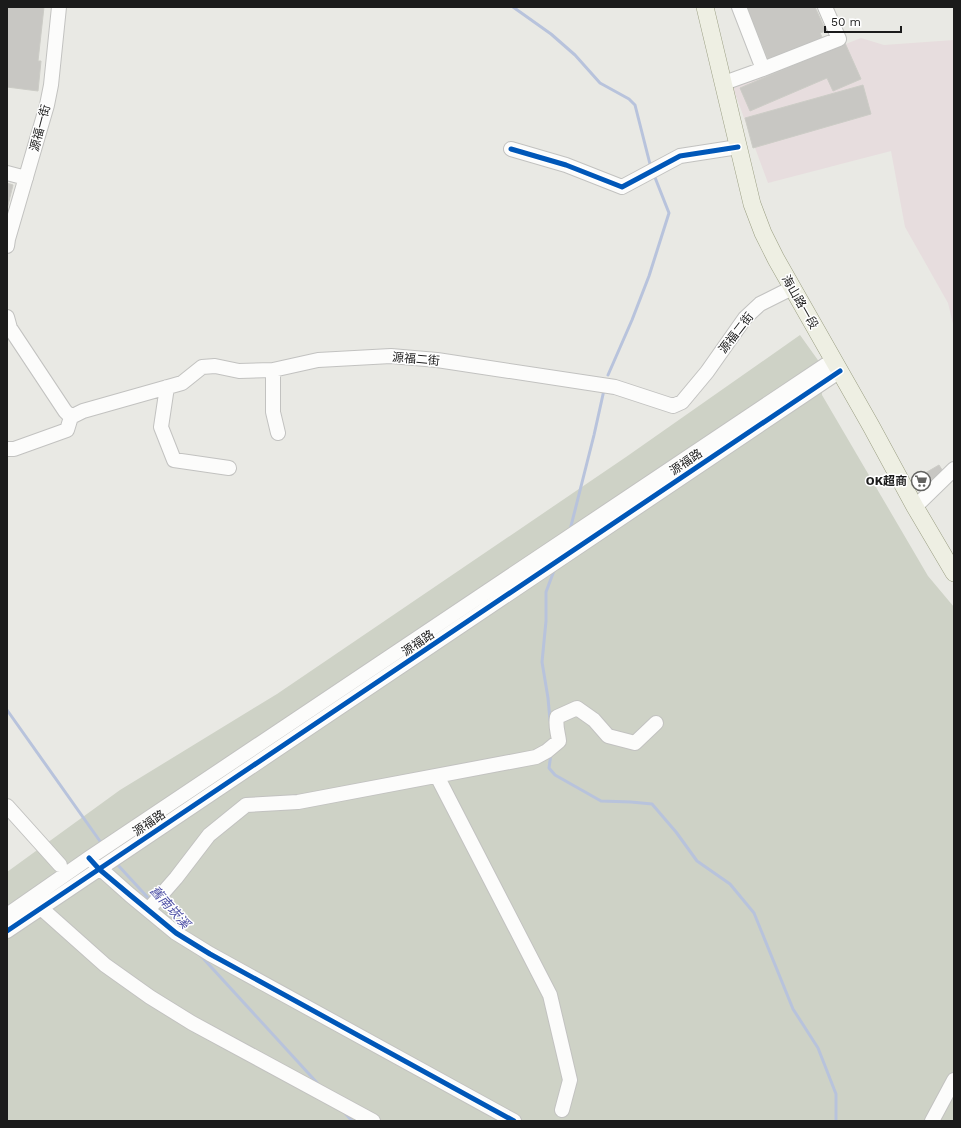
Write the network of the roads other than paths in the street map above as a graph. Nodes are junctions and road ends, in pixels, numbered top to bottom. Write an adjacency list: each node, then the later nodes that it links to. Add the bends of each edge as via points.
1 (59, 7): 10 (street, 源福一街, via 51,85)
2 (705, 7): 6 (main road, 海山路一段)
3 (739, 7): 5 (street)
4 (825, 7): 5 (street, via 839,39)
5 (763, 69): 6 (street)
6 (724, 83): 7 (main road, 海山路一段)
7 (738, 147): 8 (street, via 680,156 622,187 566,165); 12 (main road, 海山路一段, via 752,204 763,233)
8 (511, 149)
9 (7, 173): 10 (street)
10 (26, 178): 11 (street, 源福一街)
11 (7, 246)
12 (792, 288): 14 (main road, 海山路一段); 15 (street, 源福二街, via 760,304 745,318 707,372 682,402 673,406 615,387 445,361 392,356 318,360)
13 (7, 317): 17 (street, via 10,328 65,412)
14 (836, 366): 22 (main road, 海山路一段); 27 (street, 源福路); 29 (street, 源福路)
15 (273, 370): 16 (street, 源福二街, via 239,371 215,366 202,367 182,383); 18 (street, via 273,412)
16 (167, 387): 17 (street, 源福二街, via 83,411); 20 (street, via 161,427 174,460)
17 (71, 417): 19 (street, via 67,430 14,449)
18 (278, 433)
19 (7, 449)
20 (229, 468)
21 (954, 469): 22 (street)
22 (914, 508): 23 (main road, 海山路一段)
23 (954, 573)
24 (656, 722): 25 (street, via 636,743 608,736 594,720 577,708 557,717 555,723 559,741 536,757)
25 (437, 776): 31 (street, via 298,802 246,805 209,836); 35 (street, via 550,995 570,1080)
26 (7, 806): 28 (street)
27 (89, 858): 29 (street); 30 (street, 源福路)
28 (60, 864)
29 (99, 869): 30 (street, 源福路); 31 (street)
30 (37, 903): 32 (street, 源福路); 33 (street, 源福路); 36 (street, via 105,965 150,997 192,1023)
31 (152, 906): 37 (street, via 176,933 210,954)
32 (7, 915)
33 (7, 931)
34 (954, 1080): 38 (street)
35 (562, 1110)
36 (373, 1121)
37 (514, 1121)
38 (932, 1121)

